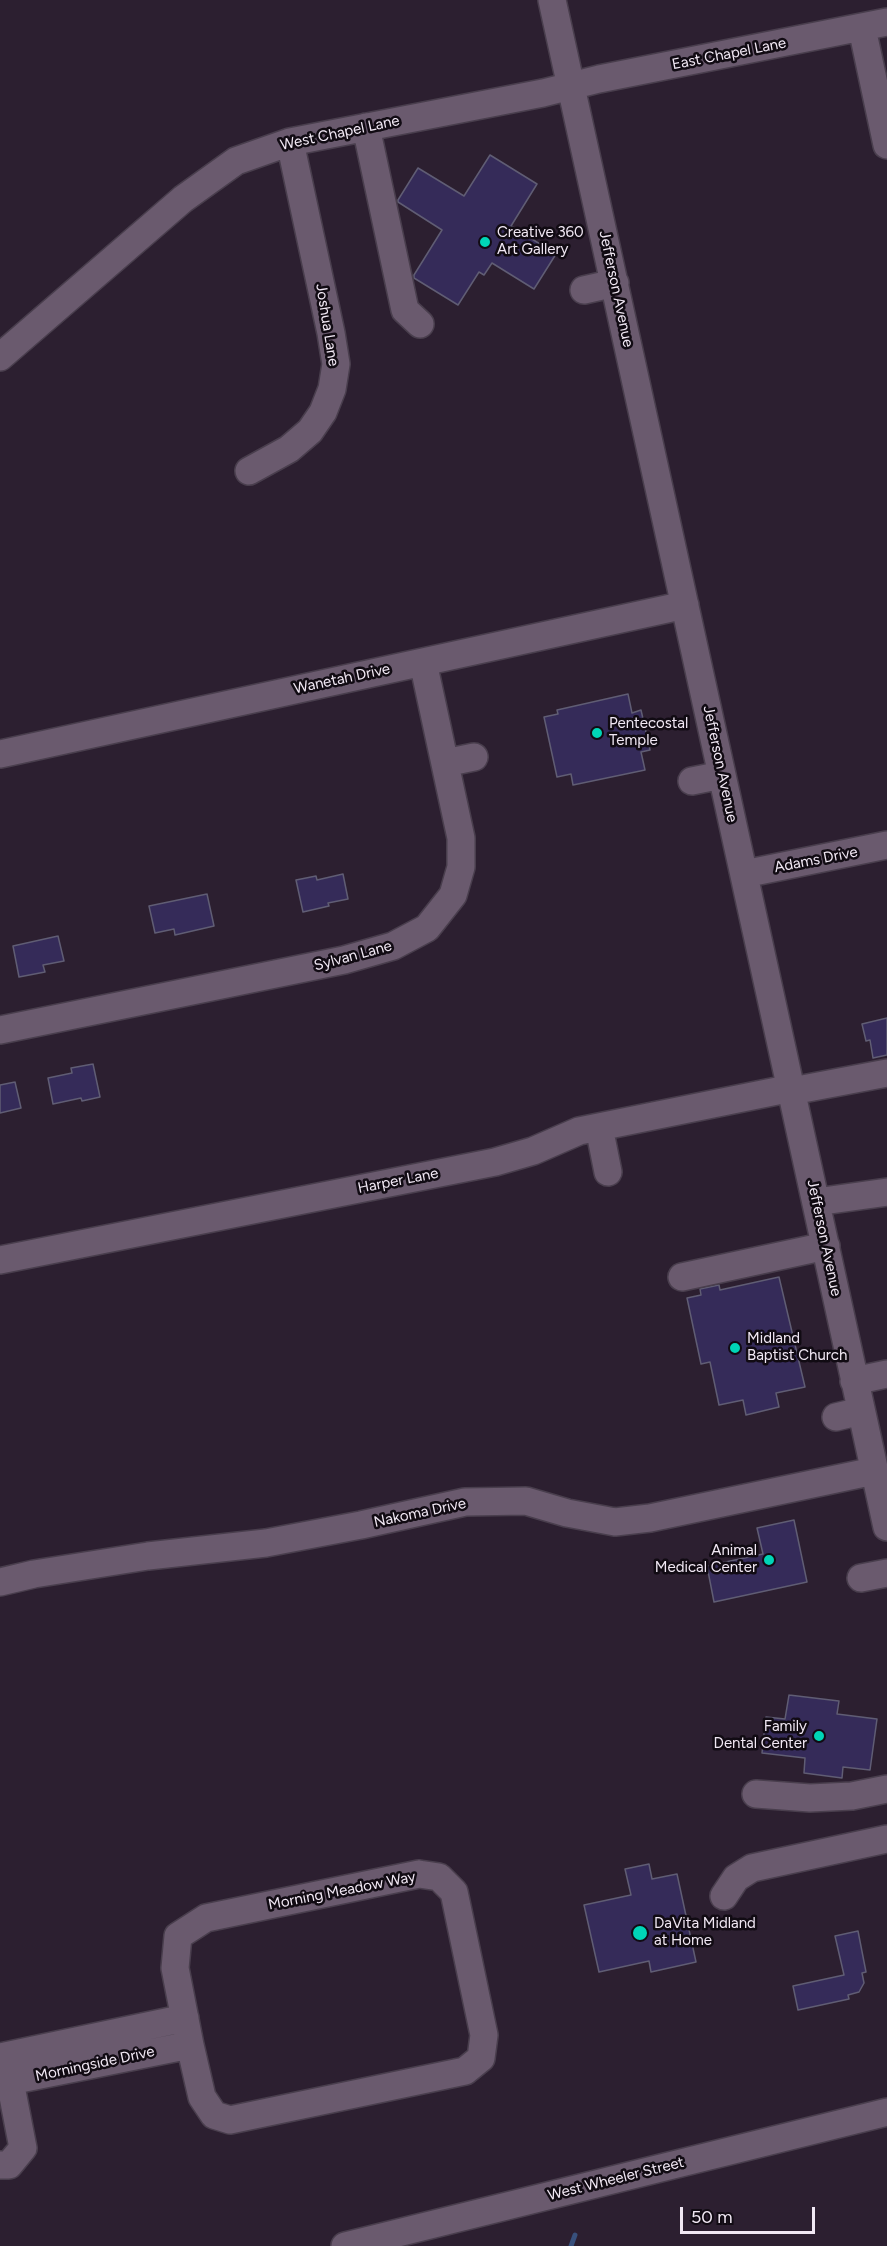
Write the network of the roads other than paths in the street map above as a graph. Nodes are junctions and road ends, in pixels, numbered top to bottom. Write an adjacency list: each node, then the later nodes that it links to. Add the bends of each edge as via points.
1 (552, 0): 3 (street, Jefferson Avenue)
2 (874, 25): 3 (street, East Chapel Lane); 6 (street)
3 (570, 86): 4 (street, West Chapel Lane); 7 (street, Jefferson Avenue)
4 (366, 127): 5 (street, West Chapel Lane); 9 (street, via 405,310)
5 (290, 142): 10 (street, West Chapel Lane, via 236,161 183,198); 11 (street, Joshua Lane, via 336,364 332,389 310,431 289,449)
6 (887, 145)
7 (615, 283): 8 (street); 12 (street, Jefferson Avenue)
8 (584, 290)
9 (420, 324)
10 (0, 357)
11 (249, 471)
12 (685, 605): 13 (street, Wanetah Drive); 17 (street, Jefferson Avenue)
13 (423, 662): 14 (street, Wanetah Drive); 16 (street, Sylvan Lane)
14 (0, 754)
15 (474, 757): 16 (street)
16 (445, 763): 21 (street, Sylvan Lane, via 461,838 462,867 453,895 428,928 393,946 344,960)
17 (722, 775): 18 (street); 20 (street, Jefferson Avenue)
18 (692, 781)
19 (887, 845): 20 (street, Adams Drive)
20 (744, 873): 23 (street, Jefferson Avenue)
21 (0, 1030)
22 (887, 1073): 23 (street, Harper Lane)
23 (792, 1090): 24 (street, Harper Lane); 27 (street, Jefferson Avenue)
24 (599, 1127): 25 (street); 29 (street, Harper Lane, via 495,1162)
25 (609, 1172)
26 (887, 1192): 27 (street)
27 (816, 1202): 28 (street, Jefferson Avenue)
28 (826, 1246): 30 (street); 32 (street, Jefferson Avenue)
29 (0, 1260)
30 (685, 1274)
31 (887, 1374): 32 (street)
32 (854, 1381): 33 (street, Jefferson Avenue, via 848,1414)
33 (874, 1471): 34 (street, Jefferson Avenue); 35 (street, Nakoma Drive, via 615,1522 526,1501 465,1502 266,1543 148,1556)
34 (887, 1527)
35 (0, 1582)
36 (887, 1789): 37 (street, via 810,1798)
37 (756, 1794)
38 (887, 1839): 39 (street, via 752,1868 736,1878)
39 (724, 1896)
40 (185, 2018): 41 (street, Morning Meadow Way); 41 (street, Morning Meadow Way, via 175,1968 178,1936 206,1918 419,1874 439,1877 454,1892 484,2035 481,2058 465,2071 230,2120 213,2115 201,2097); 42 (street, Morningside Drive)
41 (190, 2045): 42 (street, Morningside Drive)
42 (3, 2064): 44 (street, via 23,2148 9,2165)
43 (887, 2112): 45 (street, West Wheeler Street)
44 (0, 2165)
45 (345, 2246)

